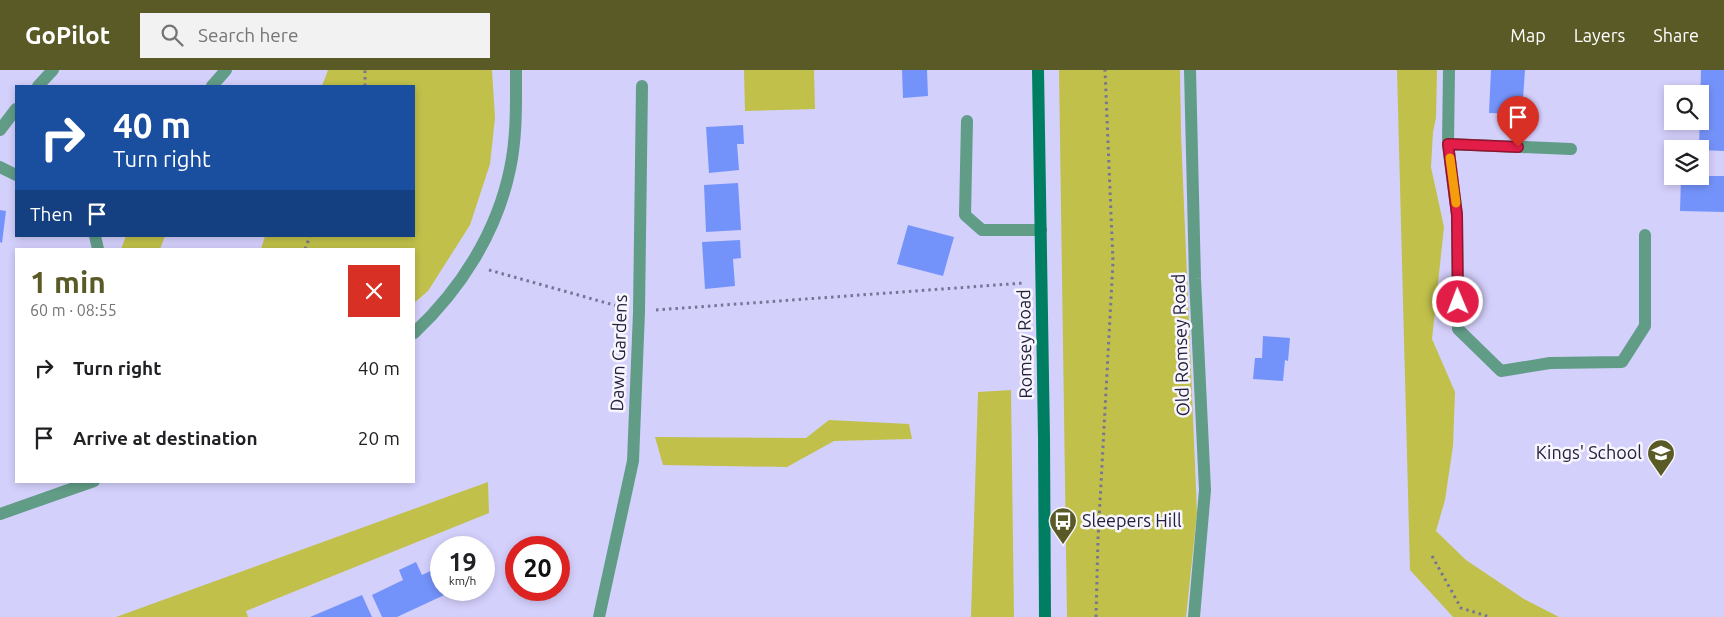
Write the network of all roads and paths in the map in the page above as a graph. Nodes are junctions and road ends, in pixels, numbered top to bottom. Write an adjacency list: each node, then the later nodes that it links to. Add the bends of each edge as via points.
1 (53, 70): 9 (street)
2 (226, 70): 10 (street)
3 (365, 70): 11 (path)
4 (516, 70): 22 (street, via 516,119 510,168 499,208)
5 (1038, 70): 20 (main road, Romsey Road)
6 (1105, 70): 31 (path, via 1112,262)
7 (1190, 70): 32 (street, Old Romsey Road, via 1205,490)
8 (1449, 70): 16 (street)
9 (39, 85)
10 (213, 85)
11 (365, 85)
12 (642, 86): 24 (street, Dawn Gardens)
13 (15, 110): 15 (street)
14 (967, 121): 20 (street, via 965,215 982,230)
15 (0, 130)
16 (1448, 144): 17 (street); 21 (street, via 1457,215 1458,329 1501,371 1550,363 1622,362 1645,326)
17 (1571, 149)
18 (0, 167): 19 (street)
19 (15, 174)
20 (1041, 230): 23 (main road, Romsey Road)
21 (1645, 235)
22 (472, 264): 24 (path); 25 (street, via 449,296)
23 (1042, 282): 24 (path); 30 (main road, Romsey Road)
24 (639, 312): 29 (street, Dawn Gardens, via 633,461)
25 (415, 332)
26 (88, 483): 27 (street)
27 (0, 514)
28 (1432, 556): 33 (path, via 1461,608)
29 (599, 617)
30 (1045, 617)
31 (1096, 617)
32 (1194, 617)
33 (1490, 617)

